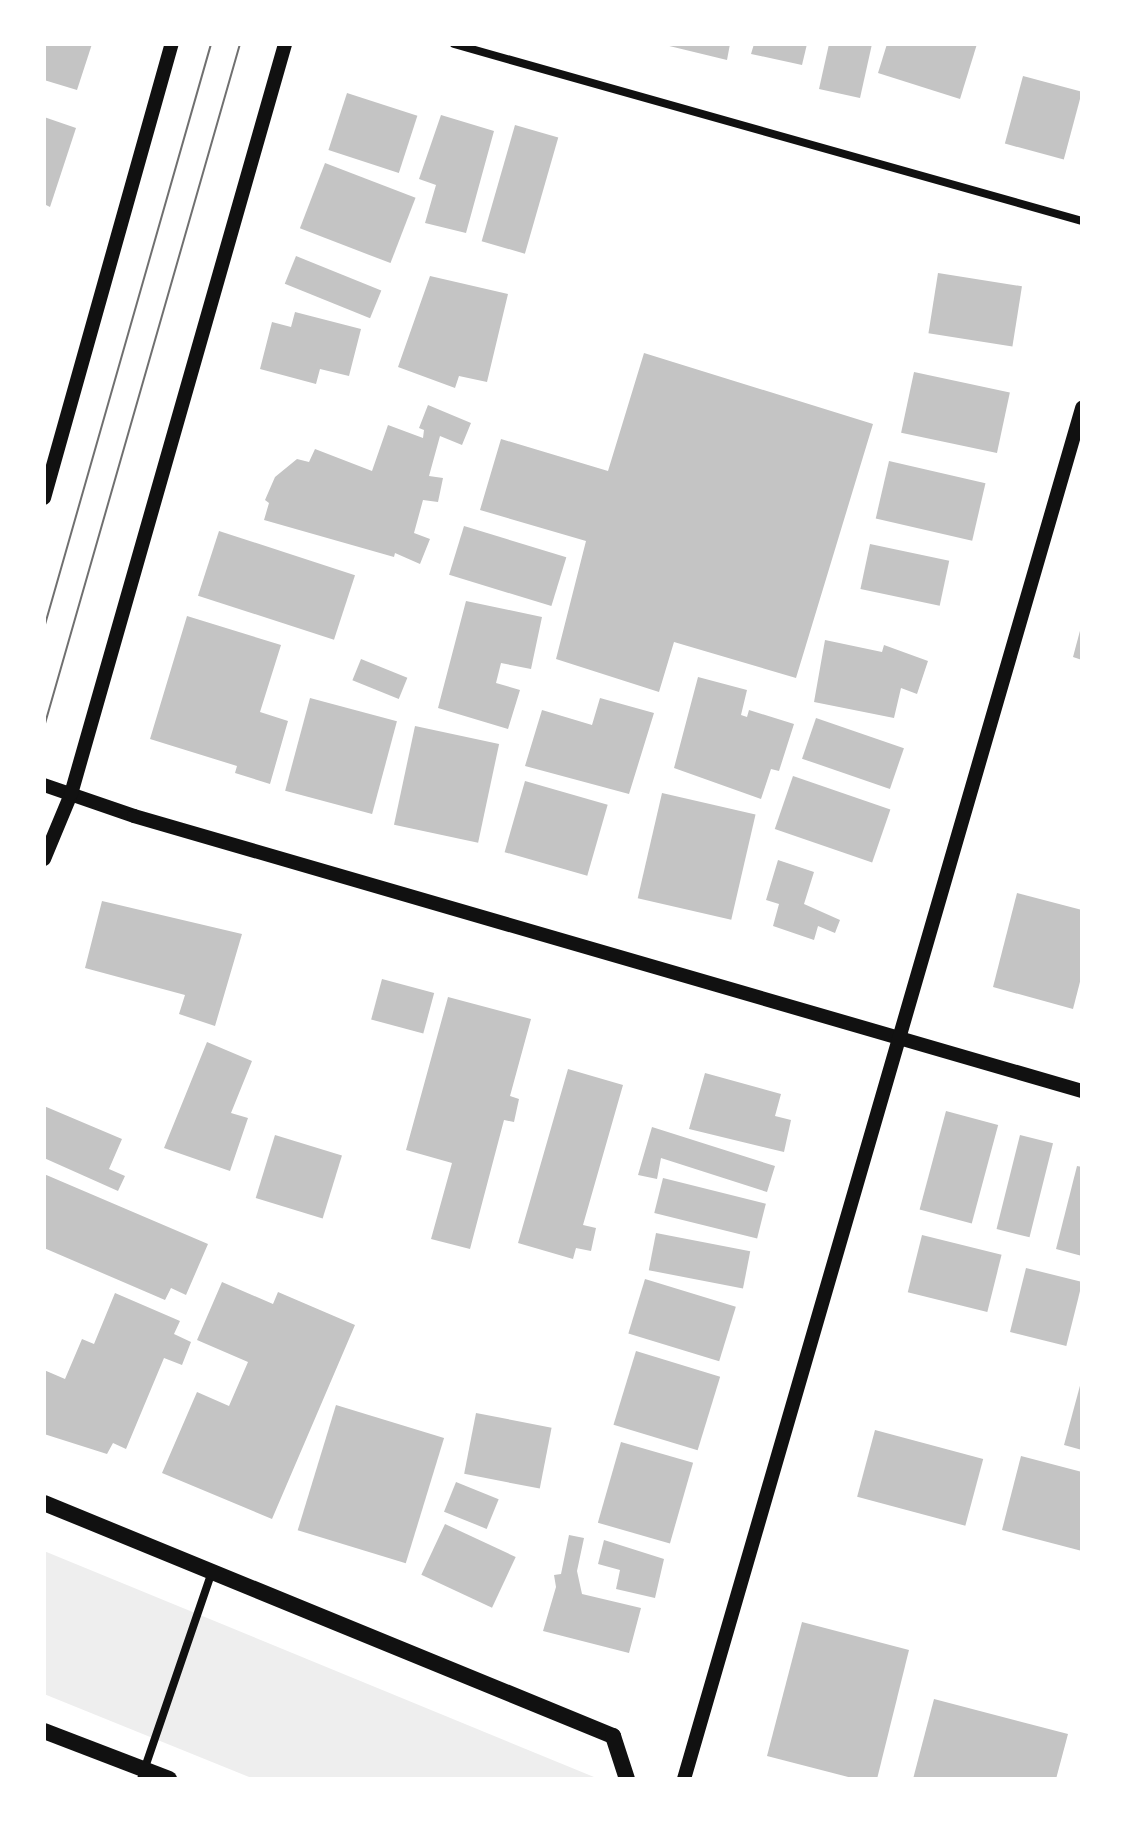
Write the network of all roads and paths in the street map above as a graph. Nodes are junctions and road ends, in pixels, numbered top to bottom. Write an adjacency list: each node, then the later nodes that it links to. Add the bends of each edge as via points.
1 (172, 44): 6 (street)
2 (285, 44): 8 (street)
3 (454, 44): 4 (street)
4 (1082, 221)
5 (1082, 408): 10 (street)
6 (44, 498)
7 (44, 785): 8 (street)
8 (71, 794): 9 (street); 10 (street)
9 (44, 859)
10 (899, 1039): 11 (street); 18 (street)
11 (1082, 1091)
12 (44, 1503): 13 (main road)
13 (212, 1572): 15 (street); 17 (main road, via 613,1736)
14 (44, 1731): 15 (main road)
15 (143, 1774): 16 (main road)
16 (169, 1779)
17 (627, 1779)
18 (684, 1779)

